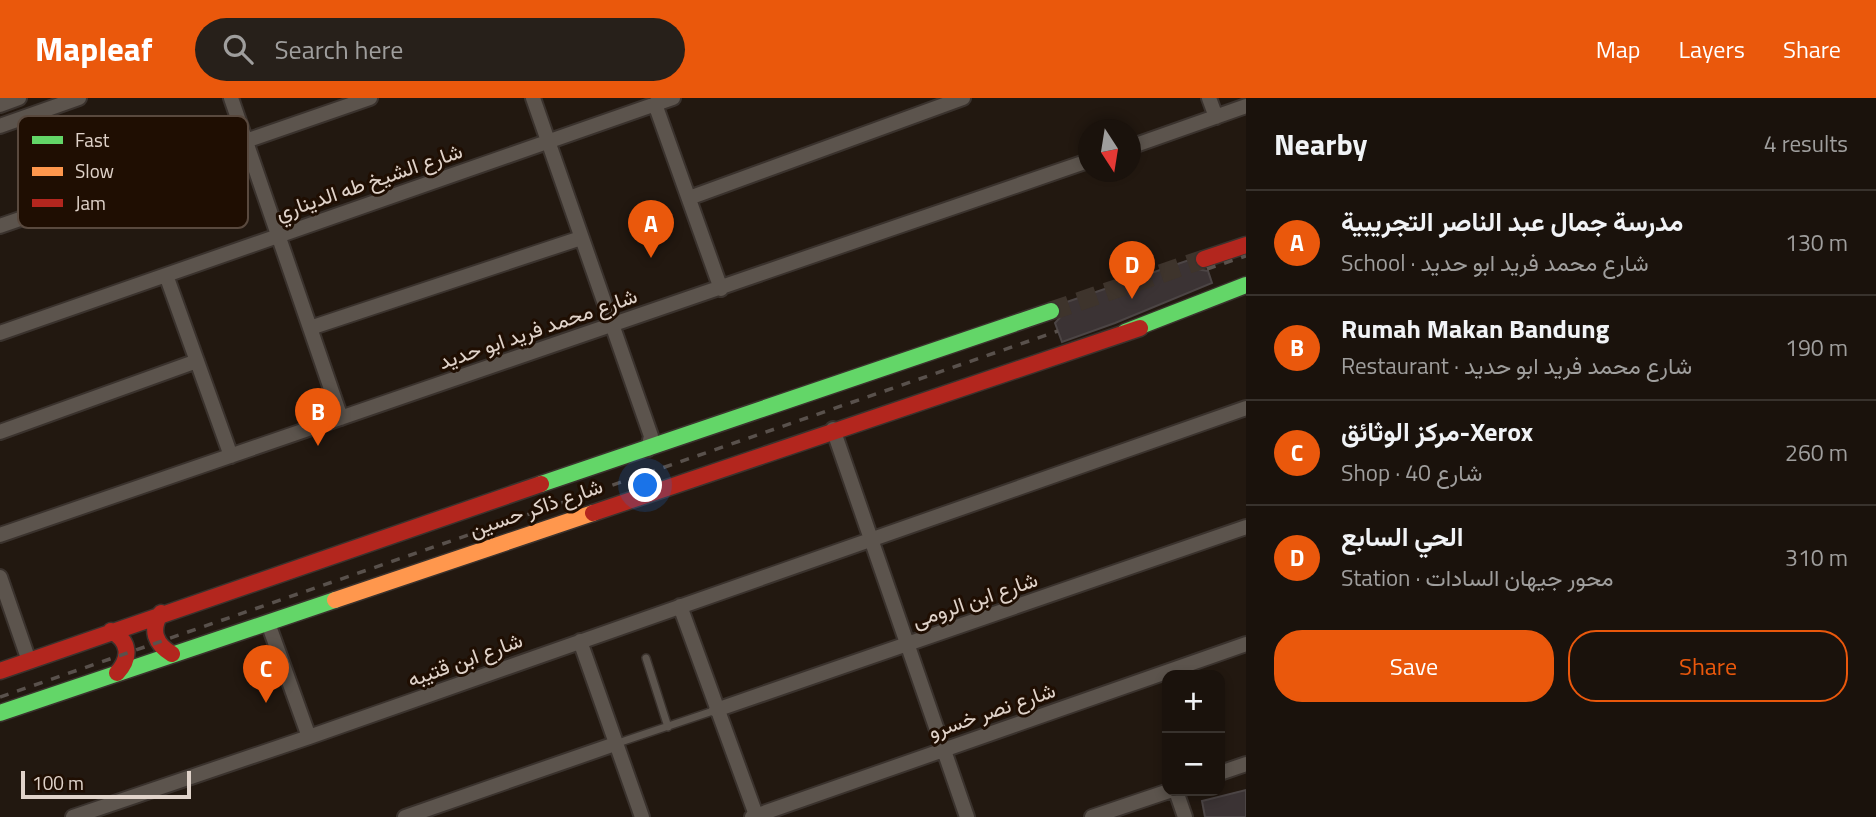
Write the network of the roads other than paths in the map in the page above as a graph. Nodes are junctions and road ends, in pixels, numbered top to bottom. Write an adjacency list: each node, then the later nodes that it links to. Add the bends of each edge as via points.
1 (19, 98): 10 (street)
2 (79, 98): 12 (street)
3 (231, 98): 13 (street)
4 (369, 98): 17 (street)
5 (533, 98): 18 (street)
6 (673, 98): 9 (street, شارع الشيخ طه الديناري)
7 (963, 98): 22 (street)
8 (1209, 98): 14 (street)
9 (655, 104): 18 (street, شارع الشيخ طه الديناري); 22 (street)
10 (0, 105)
11 (1246, 106): 14 (street)
12 (28, 116)
13 (237, 116)
14 (1216, 117): 19 (street)
15 (18, 120): 16 (street)
16 (0, 126)
17 (248, 140)
18 (548, 142): 25 (street, شارع الشيخ طه الديناري); 26 (street)
19 (1141, 143)
20 (248, 147): 25 (street)
21 (1078, 164): 31 (street, شارع محمد فريد ابو حديد)
22 (689, 198): 31 (street)
23 (18, 220): 24 (street)
24 (0, 226)
25 (278, 236): 29 (street, شارع الشيخ طه الديناري); 35 (street)
26 (581, 238): 34 (street); 35 (street)
27 (1246, 245): 28 (main road)
28 (1204, 259)
29 (166, 275): 37 (street, شارع الشيخ طه الديناري); 38 (street)
30 (1246, 285): 36 (main road)
31 (720, 289): 34 (street, شارع محمد فريد ابو حديد)
32 (1246, 294): 36 (main road, شارع ذاكر حسين)
33 (1051, 312): 43 (main road, شارع ذاكر حسين)
34 (612, 326): 40 (street, شارع محمد فريد ابو حديد); 43 (street, via 651,436)
35 (310, 328): 40 (street)
36 (1125, 332): 41 (main road, شارع ذاكر حسين)
37 (0, 333)
38 (197, 361): 42 (street); 44 (street)
39 (1246, 408): 47 (street, شارع ابن قتيبه)
40 (341, 418): 44 (street, شارع محمد فريد ابو حديد)
41 (833, 429): 47 (street); 51 (main road, شارع ذاكر حسين)
42 (0, 432)
43 (648, 449): 50 (main road, شارع ذاكر حسين)
44 (232, 456): 46 (street, شارع محمد فريد ابو حديد)
45 (1246, 527): 55 (street, شارع ابن الرومى)
46 (0, 535)
47 (870, 538): 49 (street, شارع ابن قتيبه); 55 (street)
48 (0, 577): 58 (street)
49 (680, 606): 53 (street, شارع ابن قتيبه); 61 (street)
50 (161, 613): 52 (main road, شارع ذاكر حسين); 56 (main road, via 154,634 158,644)
51 (268, 622): 56 (main road, شارع ذاكر حسين); 64 (street)
52 (111, 631): 58 (main road, شارع ذاكر حسين); 60 (main road, via 128,650 125,666)
53 (580, 641): 64 (street, شارع ابن قتيبه); 65 (street)
54 (1246, 644): 66 (street, شارع نصر خسرو)
55 (907, 645): 61 (street, شارع ابن الرومى); 66 (street)
56 (172, 654): 60 (main road, شارع ذاكر حسين)
57 (646, 658): 63 (lane)
58 (29, 661): 59 (main road, شارع ذاكر حسين)
59 (0, 671)
60 (117, 673): 62 (main road, شارع ذاكر حسين)
61 (716, 710): 63 (lane); 71 (street)
62 (0, 713)
63 (668, 727): 65 (lane)
64 (309, 737): 72 (street, شارع ابن قتيبه)
65 (615, 744): 73 (street); 74 (street)
66 (943, 750): 71 (street, شارع نصر خسرو); 75 (street)
67 (1246, 764): 68 (street)
68 (1225, 771)
69 (1162, 793): 76 (street)
70 (1178, 796): 77 (street)
71 (754, 816)
72 (73, 817)
73 (405, 817)
74 (642, 817)
75 (967, 817)
76 (1092, 817)
77 (1185, 817)

